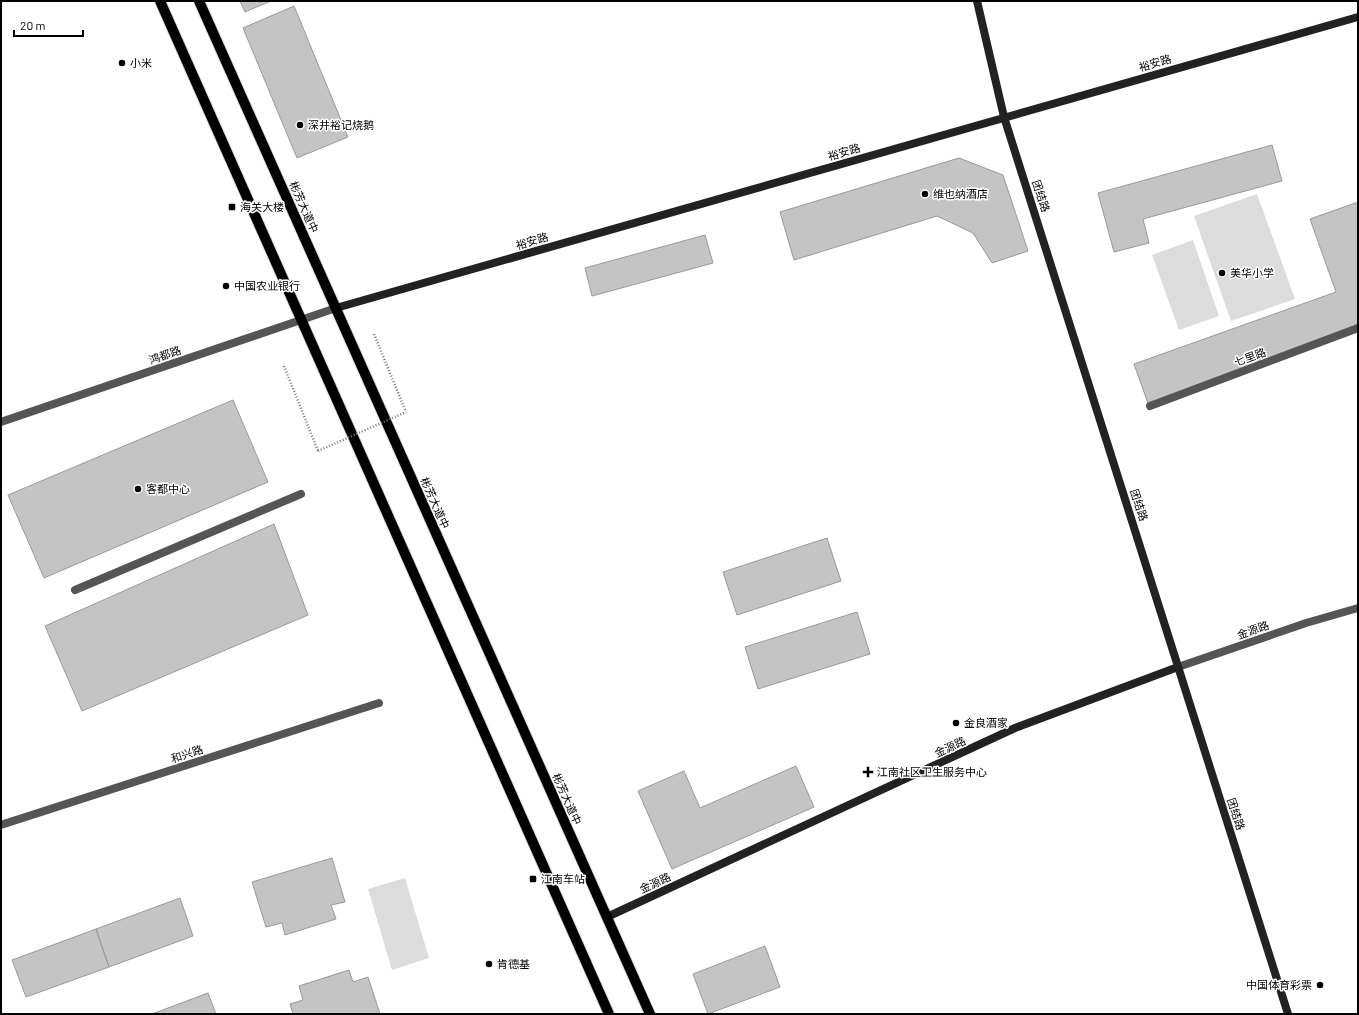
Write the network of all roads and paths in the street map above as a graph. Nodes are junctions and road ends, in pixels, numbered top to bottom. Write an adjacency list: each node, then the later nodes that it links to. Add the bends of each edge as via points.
1 (160, 1): 19 (main road)
2 (199, 1): 6 (main road, 彬芳大道中)
3 (976, 1): 5 (street, 团结路)
4 (1358, 17): 5 (street, 裕安路)
5 (1004, 117): 6 (street, 裕安路); 15 (street, 团结路)
6 (336, 308): 11 (street, 鸿都路); 18 (main road, 彬芳大道中)
7 (1358, 328): 10 (street, 七里路)
8 (374, 334): 9 (path, bridge, via 406,412 318,451)
9 (284, 366)
10 (1150, 406)
11 (1, 422)
12 (301, 494): 13 (street)
13 (74, 590)
14 (1358, 608): 15 (street, 金源路)
15 (1178, 667): 18 (street, 金源路, via 1015,728); 21 (street, 团结路)
16 (379, 703): 17 (street, 和兴路)
17 (1, 825)
18 (607, 917): 20 (main road, 彬芳大道中)
19 (609, 1014)
20 (650, 1014)
21 (1288, 1014)

